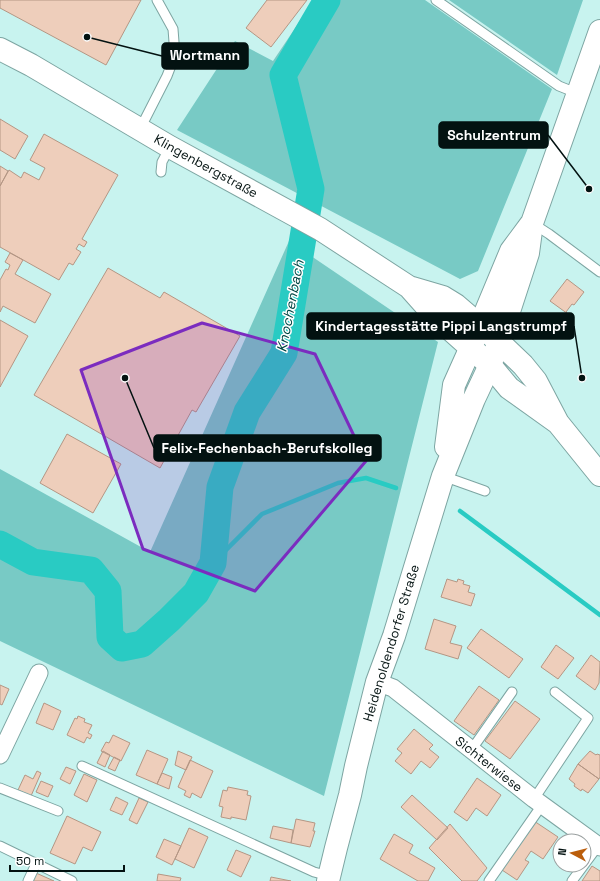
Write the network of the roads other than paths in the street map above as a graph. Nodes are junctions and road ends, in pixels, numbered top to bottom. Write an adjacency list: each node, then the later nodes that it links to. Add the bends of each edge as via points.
1 (157, 0): 6 (lane, via 173,29 175,54 167,76)
2 (436, 0): 5 (lane, via 559,86)
3 (600, 31): 5 (street, Heidenoldendorfer Straße)
4 (0, 49): 6 (street, Klingenbergstraße)
5 (579, 94): 9 (street, Heidenoldendorfer Straße)
6 (140, 129): 7 (street, Klingenbergstraße)
7 (170, 147): 8 (lane, via 162,162); 11 (street, Klingenbergstraße, via 320,229)
8 (161, 172)
9 (532, 223): 10 (lane); 12 (street, Heidenoldendorfer Straße, via 511,251); 13 (street, Heidenoldendorfer Straße, via 528,253)
10 (600, 272)
11 (409, 287): 12 (street, Klingenbergstraße, via 443,297); 14 (street, Klingenbergstraße, via 432,314)
12 (480, 324): 13 (street, Klingenbergstraße); 14 (street, Heidenoldendorfer Straße)
13 (499, 342): 15 (street, Heidenoldendorfer Straße); 16 (street, Klingenbergstraße, via 536,381)
14 (471, 347): 15 (street, Klingenbergstraße); 18 (street, Heidenoldendorfer Straße, via 454,385)
15 (490, 365): 16 (street, Klingenbergstraße, via 509,388); 18 (street, Heidenoldendorfer Straße)
16 (558, 423): 17 (street, Klingenbergstraße)
17 (600, 475)
18 (443, 476): 19 (lane); 21 (street, Heidenoldendorfer Straße, via 394,636)
19 (485, 491)
20 (39, 673): 25 (street)
21 (377, 682): 24 (street, Sichterwiese, via 393,688); 33 (street, Heidenoldendorfer Straße)
22 (512, 692): 24 (lane)
23 (555, 692): 28 (lane, via 588,718)
24 (472, 749): 28 (street, Sichterwiese)
25 (0, 755)
26 (82, 766): 33 (lane)
27 (0, 788): 29 (lane)
28 (538, 802): 31 (street, Sichterwiese); 36 (lane)
29 (58, 811)
30 (0, 846): 32 (lane)
31 (599, 847): 37 (lane)
32 (36, 864): 34 (lane); 35 (lane)
33 (328, 878)
34 (28, 881)
35 (72, 881)
36 (488, 881)
37 (572, 881)

